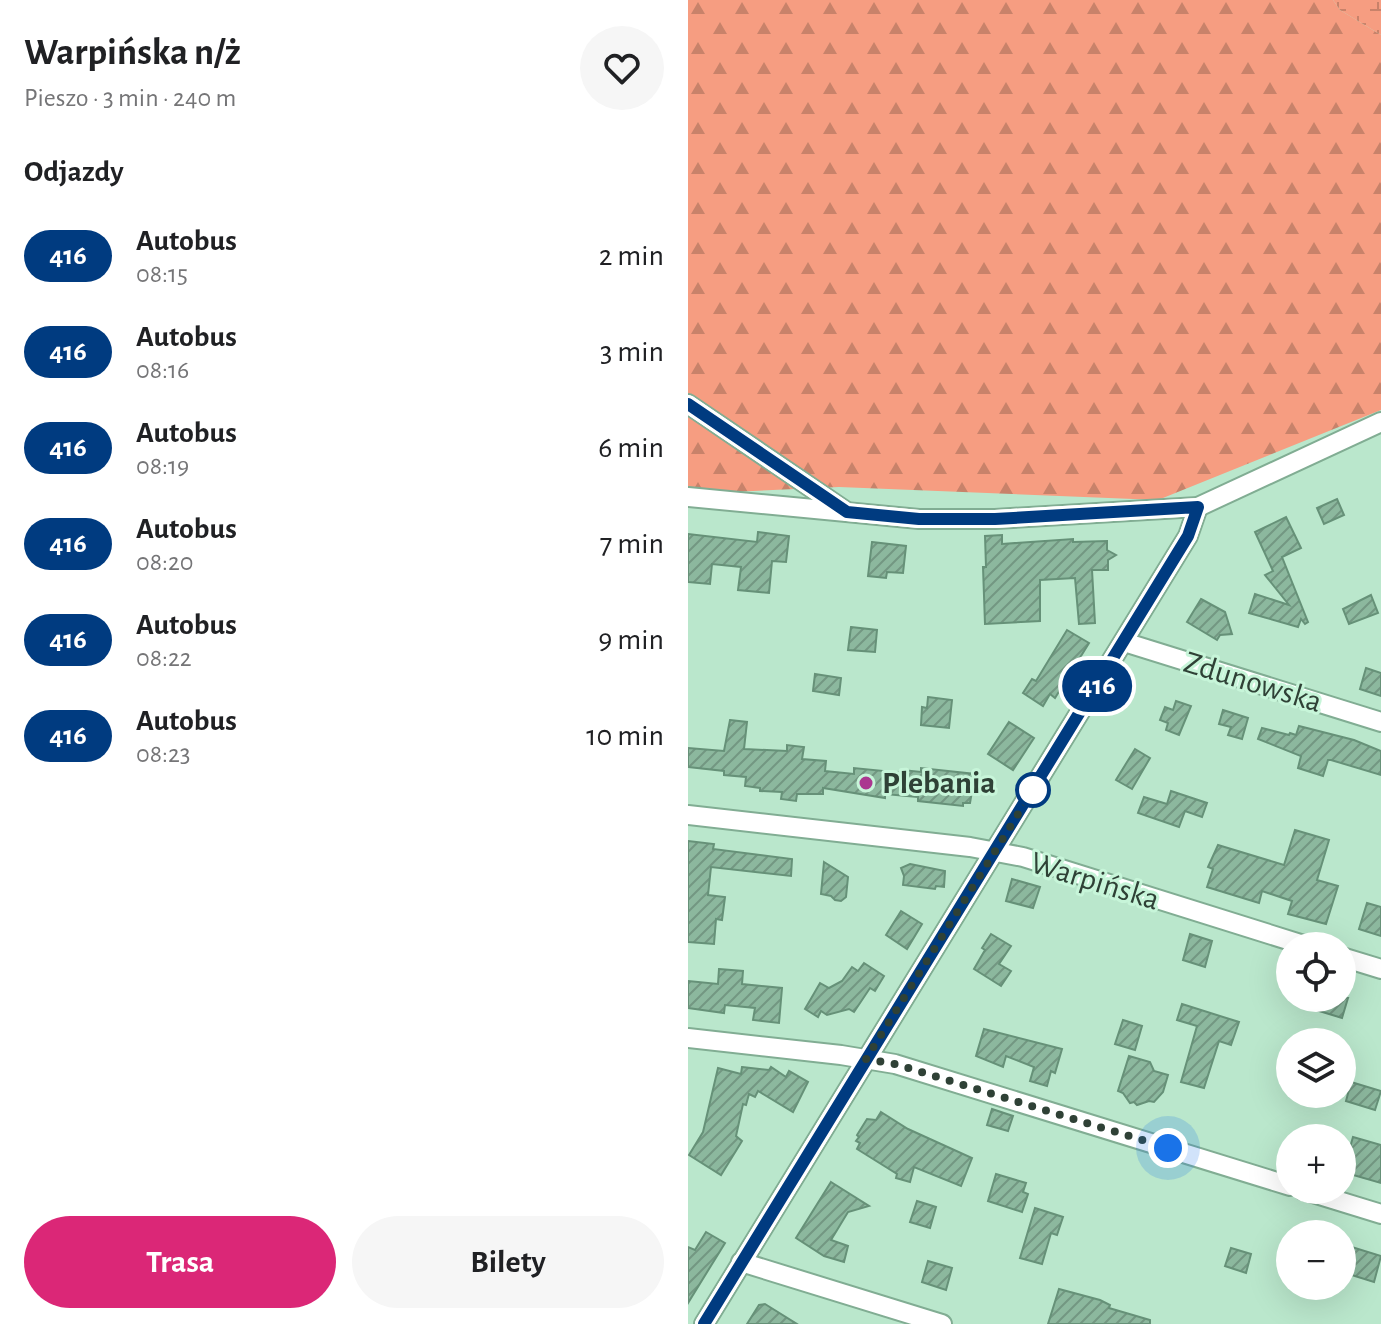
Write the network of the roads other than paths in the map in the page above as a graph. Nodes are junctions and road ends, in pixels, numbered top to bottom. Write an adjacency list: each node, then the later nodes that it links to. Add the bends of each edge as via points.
1 (688, 404): 5 (street)
2 (1381, 422): 4 (street)
3 (688, 497): 5 (street)
4 (1198, 507): 5 (street, via 995,519); 6 (street, via 1188,536)
5 (847, 512)
6 (1124, 642): 7 (street, Zdunowska); 9 (street)
7 (1381, 722)
8 (688, 815): 9 (street, Warpińska)
9 (995, 852): 10 (street, Warpińska); 14 (street)
10 (1276, 936)
11 (1356, 961): 12 (street)
12 (1381, 969)
13 (688, 1038): 14 (street)
14 (866, 1059): 15 (street); 18 (street)
15 (1276, 1182)
16 (1348, 1204): 17 (street)
17 (1381, 1214)
18 (741, 1262): 19 (street); 20 (street)
19 (704, 1324)
20 (942, 1324)

